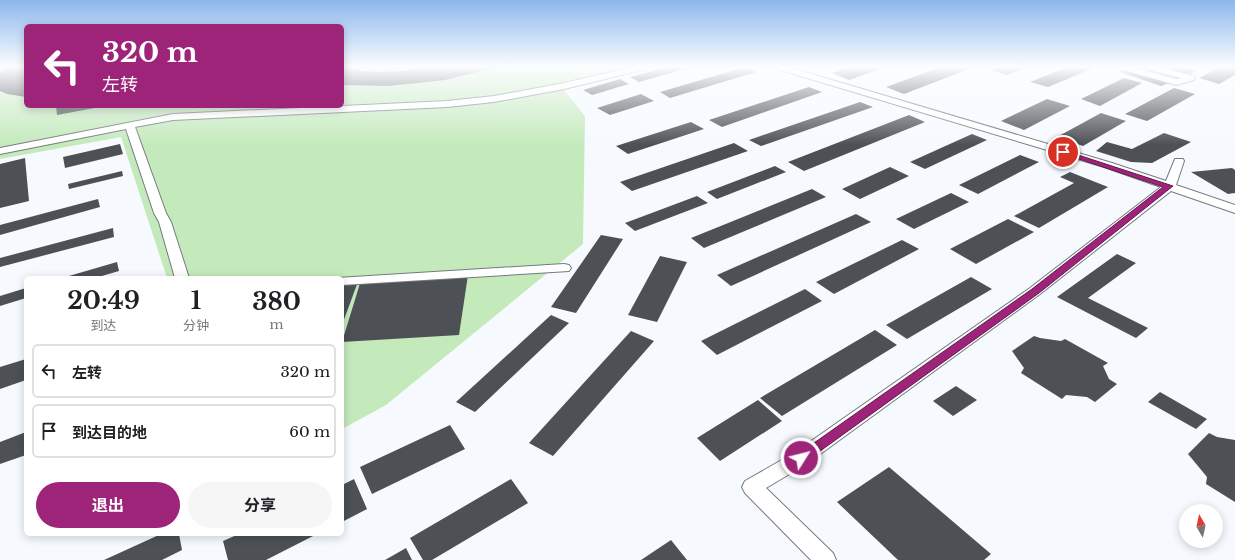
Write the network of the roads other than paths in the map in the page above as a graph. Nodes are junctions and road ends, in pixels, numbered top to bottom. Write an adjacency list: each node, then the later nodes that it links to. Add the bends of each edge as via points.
1 (526, 93): 3 (street, via 447,104 173,117)
2 (867, 93): 6 (street, via 1108,165)
3 (130, 126): 4 (street); 9 (street)
4 (0, 151)
5 (1179, 161): 6 (street)
6 (1169, 186): 7 (street); 11 (street, via 1035,291 801,458 752,487)
7 (1235, 209)
8 (564, 268): 10 (street)
9 (181, 276)
10 (344, 281)
11 (825, 560)

